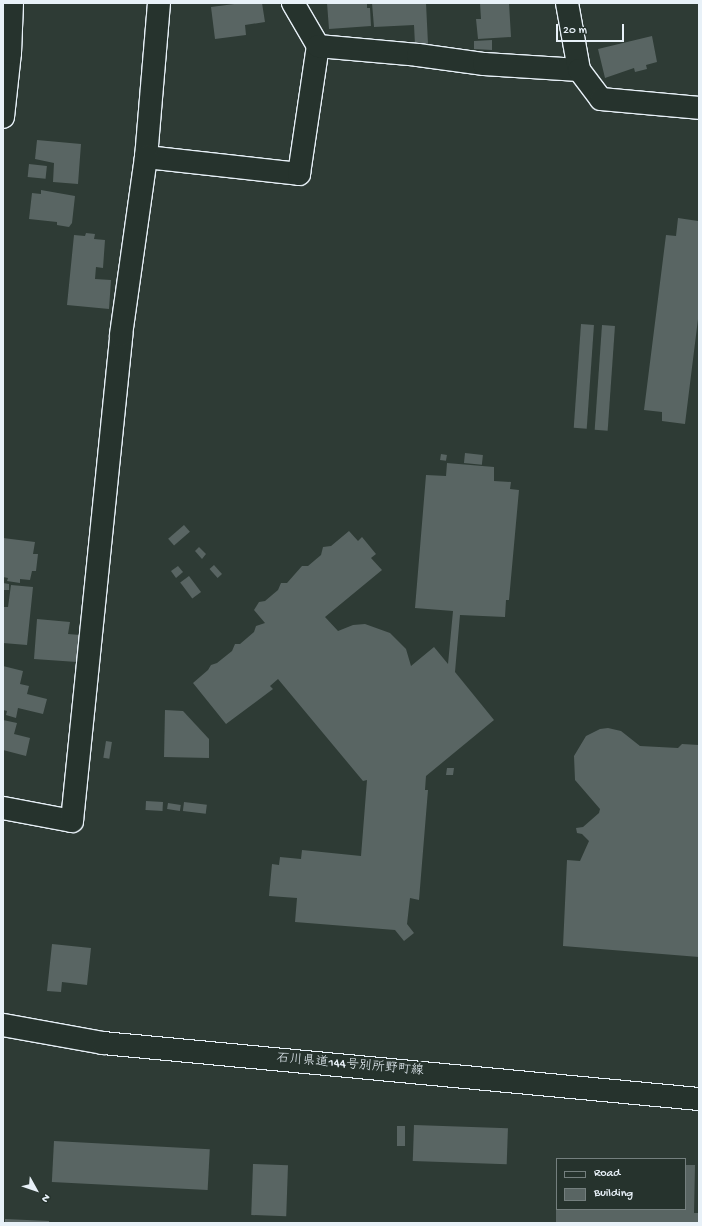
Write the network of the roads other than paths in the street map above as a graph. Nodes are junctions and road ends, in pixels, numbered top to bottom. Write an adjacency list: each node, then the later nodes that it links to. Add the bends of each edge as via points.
1 (12, 3): 8 (street)
2 (159, 3): 9 (street)
3 (294, 3): 5 (street)
4 (567, 3): 6 (street)
5 (318, 46): 6 (street, via 484,64); 9 (street, via 299,174)
6 (579, 70): 7 (street, via 601,99)
7 (699, 108)
8 (3, 117)
9 (146, 157): 10 (street, via 121,335 72,821)
10 (3, 808)
11 (3, 1025): 12 (street, 石川県道144号別所野町線, via 103,1043)
12 (699, 1099)

